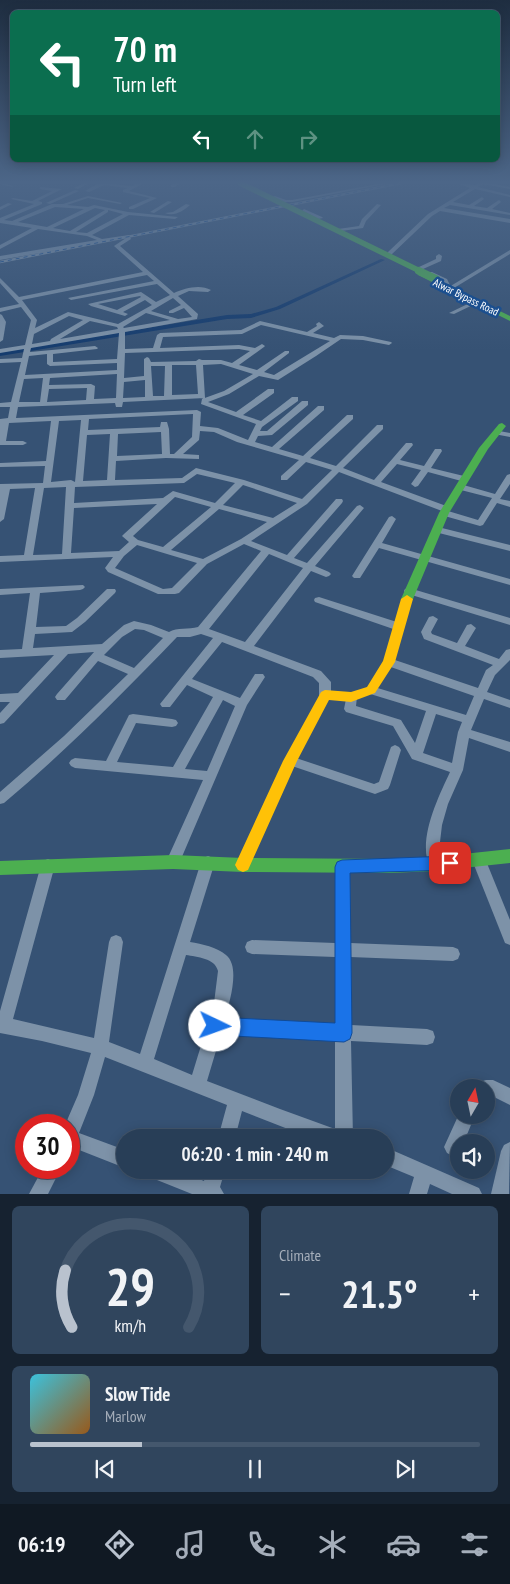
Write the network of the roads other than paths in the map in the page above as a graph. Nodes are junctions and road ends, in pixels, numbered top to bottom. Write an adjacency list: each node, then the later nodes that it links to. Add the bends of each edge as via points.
1 (15, 239): 10 (street)
2 (97, 239): 9 (street)
3 (112, 239): 9 (street)
4 (126, 239): 16 (street, via 117,246)
5 (348, 239): 31 (main road, Alwar Bypass Road)
6 (354, 239): 21 (main road, Alwar Bypass Road, bridge)
7 (361, 239): 12 (street)
8 (406, 239): 12 (street)
9 (100, 240): 14 (street)
10 (0, 247)
11 (510, 252): 21 (street)
12 (390, 253): 15 (street)
13 (439, 256): 15 (street, via 439,260)
14 (0, 258)
15 (421, 268): 21 (street, via 442,278)
16 (147, 273): 20 (street); 24 (street)
17 (0, 280): 22 (street)
18 (192, 280): 25 (street)
19 (210, 280): 23 (street)
20 (158, 282): 27 (street); 29 (street)
21 (450, 286): 42 (main road, Alwar Bypass Road)
22 (3, 289): 30 (street)
23 (198, 289): 25 (street); 26 (street)
24 (62, 290): 29 (street); 30 (street)
25 (188, 290): 27 (street)
26 (208, 290)
27 (174, 295): 34 (street); 35 (street)
28 (146, 297): 32 (street, via 139,294); 35 (street); 38 (street)
29 (71, 298): 32 (street)
30 (16, 299): 33 (street)
31 (476, 302): 40 (street); 45 (main road, Alwar Bypass Road)
32 (90, 304): 38 (street)
33 (23, 305): 36 (street); 51 (street, via 34,320)
34 (185, 305): 39 (street); 47 (street, via 196,315 195,318)
35 (156, 306): 37 (street)
36 (0, 310)
37 (146, 311): 43 (street); 50 (street)
38 (118, 312): 41 (street)
39 (171, 312)
40 (452, 313)
41 (125, 314)
42 (510, 315)
43 (164, 317): 47 (street); 49 (street)
44 (89, 319): 50 (street); 51 (street, via 65,314); 56 (street)
45 (510, 319)
46 (1, 320): 53 (street)
47 (179, 321): 49 (street)
48 (319, 324): 52 (street, via 321,326)
49 (145, 327): 50 (street)
50 (121, 332): 56 (street); 60 (street)
51 (31, 333): 62 (street)
52 (309, 333): 54 (street); 58 (street, via 260,323 244,331 160,335)
53 (1, 337)
54 (335, 340): 55 (street, via 345,336); 71 (street, via 276,378)
55 (388, 343)
56 (49, 347): 62 (street); 65 (street, via 50,364); 65 (street, via 96,344)
57 (146, 350): 58 (street); 60 (street); 68 (street)
58 (156, 350): 69 (street, via 259,348)
59 (0, 351): 62 (street)
60 (121, 351): 63 (street)
61 (287, 352): 71 (street)
62 (26, 353): 64 (street); 74 (street)
63 (120, 360): 65 (street); 73 (street)
64 (0, 361)
65 (94, 362)
66 (199, 362): 67 (street); 69 (street); 83 (street)
67 (168, 363): 68 (street); 79 (street)
68 (147, 364): 75 (street)
69 (234, 365): 71 (street)
70 (96, 373): 72 (street); 73 (street); 76 (street)
71 (257, 373): 83 (street, via 217,397)
72 (47, 376): 74 (street); 77 (street)
73 (119, 376): 75 (street); 82 (street)
74 (20, 377): 86 (street)
75 (148, 378): 80 (street)
76 (91, 386): 77 (street); 84 (street)
77 (46, 387): 87 (street)
78 (271, 390): 91 (street)
79 (168, 397): 80 (street); 83 (street)
80 (149, 398): 82 (street)
81 (295, 399): 97 (street)
82 (119, 400): 84 (street); 92 (street)
83 (204, 400): 90 (street); 91 (street)
84 (90, 401): 87 (street)
85 (306, 403): 103 (street)
86 (14, 404): 87 (street); 88 (street); 96 (street)
87 (43, 404)
88 (0, 405)
89 (321, 408): 106 (street)
90 (197, 412): 92 (street); 99 (street)
91 (239, 414): 97 (street)
92 (119, 415): 93 (street)
93 (85, 416): 95 (street); 102 (street)
94 (350, 417): 116 (street)
95 (55, 418): 96 (street); 118 (street)
96 (5, 421): 107 (street, via 2,443)
97 (263, 424): 104 (street)
98 (380, 427): 120 (street)
99 (196, 428): 108 (street, via 215,430); 113 (street, via 196,438)
100 (500, 429): 105 (street); 129 (main road)
101 (114, 431): 102 (street); 112 (street, via 165,426); 115 (street)
102 (84, 433): 128 (street)
103 (269, 433): 104 (street); 106 (street)
104 (255, 434): 108 (street)
105 (510, 435)
106 (286, 439): 110 (street)
107 (23, 443)
108 (251, 443): 110 (street)
109 (408, 445): 117 (street)
110 (273, 450): 116 (street)
111 (438, 451): 121 (street)
112 (166, 456): 113 (street); 115 (street)
113 (176, 456): 114 (street)
114 (196, 457)
115 (112, 459): 125 (street)
116 (305, 459): 120 (street); 123 (street)
117 (395, 461): 121 (street); 127 (street)
118 (50, 462): 119 (street); 131 (street)
119 (0, 465)
120 (337, 469): 127 (street); 137 (street)
121 (426, 469): 129 (street); 130 (street)
122 (510, 477): 134 (street)
123 (284, 478)
124 (184, 480): 125 (street); 126 (street, via 196,472); 133 (street)
125 (111, 482): 128 (street)
126 (241, 482): 137 (street); 140 (street)
127 (376, 482): 143 (street)
128 (75, 483): 131 (street); 139 (street)
129 (462, 483): 134 (street); 143 (main road)
130 (415, 484)
131 (43, 485): 132 (street); 158 (street)
132 (3, 487): 142 (street)
133 (173, 494): 136 (street); 140 (street)
134 (496, 499): 138 (street); 147 (street)
135 (339, 500): 161 (street)
136 (165, 501): 139 (street); 151 (street, via 127,536)
137 (304, 502): 146 (street)
138 (510, 504)
139 (70, 506): 157 (street)
140 (217, 506): 146 (street); 155 (street)
141 (360, 508): 163 (street)
142 (1, 509): 144 (street)
143 (445, 511): 147 (street); 148 (main road)
144 (0, 519)
145 (392, 519): 152 (street)
146 (273, 521): 150 (street)
147 (480, 523): 149 (street)
148 (438, 530): 149 (street); 159 (main road)
149 (472, 538): 153 (street)
150 (244, 541): 154 (street); 162 (street)
151 (135, 542): 155 (street); 156 (street)
152 (376, 544): 159 (street); 165 (street)
153 (510, 548)
154 (266, 550): 161 (street); 177 (street)
155 (164, 551): 162 (street)
156 (121, 554): 157 (street); 162 (street, via 110,570 162,592 175,591)
157 (66, 557): 158 (street)
158 (28, 558): 160 (street)
159 (424, 558): 166 (street); 169 (main road)
160 (0, 559)
161 (288, 559): 163 (street)
162 (204, 562)
163 (309, 567): 164 (street); 181 (street)
164 (326, 574)
165 (357, 576)
166 (510, 582)
167 (80, 587): 168 (street)
168 (36, 590): 171 (street); 178 (street)
169 (409, 590): 174 (street); 175 (main road)
170 (111, 591): 178 (street, via 68,629)
171 (0, 592)
172 (319, 600): 175 (street)
173 (433, 619): 182 (street, via 426,634)
174 (510, 622)
175 (399, 627): 188 (main road)
176 (471, 628): 182 (street)
177 (202, 630): 179 (street, via 177,632); 180 (street)
178 (30, 631): 185 (street)
179 (170, 637): 184 (street, via 132,624); 190 (street)
180 (220, 637): 181 (street); 192 (street)
181 (247, 647): 195 (street, via 317,674 325,682)
182 (459, 648): 189 (street)
183 (65, 650): 184 (street); 185 (street); 197 (street)
184 (100, 652): 190 (street); 198 (street)
185 (28, 653): 187 (street)
186 (510, 653): 189 (street)
187 (0, 654)
188 (389, 662): 193 (main road); 196 (street)
189 (501, 664): 196 (street, via 490,673)
190 (136, 673): 218 (street, via 33,772)
191 (260, 677): 202 (street)
192 (185, 680): 194 (street); 201 (street)
193 (370, 690): 199 (main road); 204 (street)
194 (220, 695): 202 (street); 216 (street)
195 (325, 695): 199 (main road); 212 (main road)
196 (480, 695): 203 (street); 206 (street)
197 (22, 697): 200 (street); 205 (street)
198 (61, 697)
199 (351, 697): 211 (street, via 350,709 397,722)
200 (0, 698)
201 (166, 704)
202 (242, 704): 217 (street)
203 (510, 704)
204 (432, 709): 206 (street); 211 (street)
205 (0, 720)
206 (469, 720): 208 (street)
207 (172, 723): 214 (street, via 133,718)
208 (464, 732): 209 (street); 215 (street)
209 (510, 747)
210 (395, 750): 212 (street, via 384,785 376,789)
211 (416, 756): 215 (street)
212 (290, 761): 225 (main road)
213 (75, 763): 214 (street)
214 (110, 765): 216 (street)
215 (457, 770): 223 (street, via 436,825 433,842)
216 (177, 771): 217 (street)
217 (211, 776): 221 (street)
218 (0, 798)
219 (510, 856): 220 (main road)
220 (479, 860): 223 (main road); 228 (street)
221 (173, 862): 222 (main road); 224 (main road)
222 (208, 862): 225 (main road); 230 (street)
223 (435, 864): 226 (main road)
224 (48, 865): 227 (main road); 234 (street)
225 (243, 865): 226 (main road)
226 (342, 867): 232 (street)
227 (0, 868)
228 (510, 938)
229 (116, 942): 238 (street)
230 (181, 947): 235 (street, via 211,955 225,964 226,980); 239 (street)
231 (252, 947): 232 (street)
232 (343, 951): 233 (street); 236 (street)
233 (453, 954)
234 (2, 1025): 238 (street)
235 (215, 1026): 236 (street); 240 (street)
236 (344, 1033): 237 (street); 247 (street)
237 (427, 1037)
238 (100, 1048): 239 (street); 244 (street)
239 (144, 1065): 240 (street)
240 (197, 1086): 243 (street)
241 (495, 1089): 242 (street)
242 (510, 1097)
243 (236, 1102): 245 (street); 246 (street)
244 (78, 1114)
245 (228, 1129)
246 (312, 1129)
247 (344, 1129)
248 (80, 1141): 250 (street)
249 (510, 1151): 260 (street)
250 (116, 1155)
251 (394, 1160): 252 (street)
252 (424, 1172): 258 (street); 259 (street)
253 (46, 1179): 257 (street)
254 (176, 1179): 256 (street)
255 (214, 1179): 256 (street)
256 (212, 1193)
257 (38, 1194)
258 (418, 1194)
259 (473, 1194)
260 (500, 1194)

